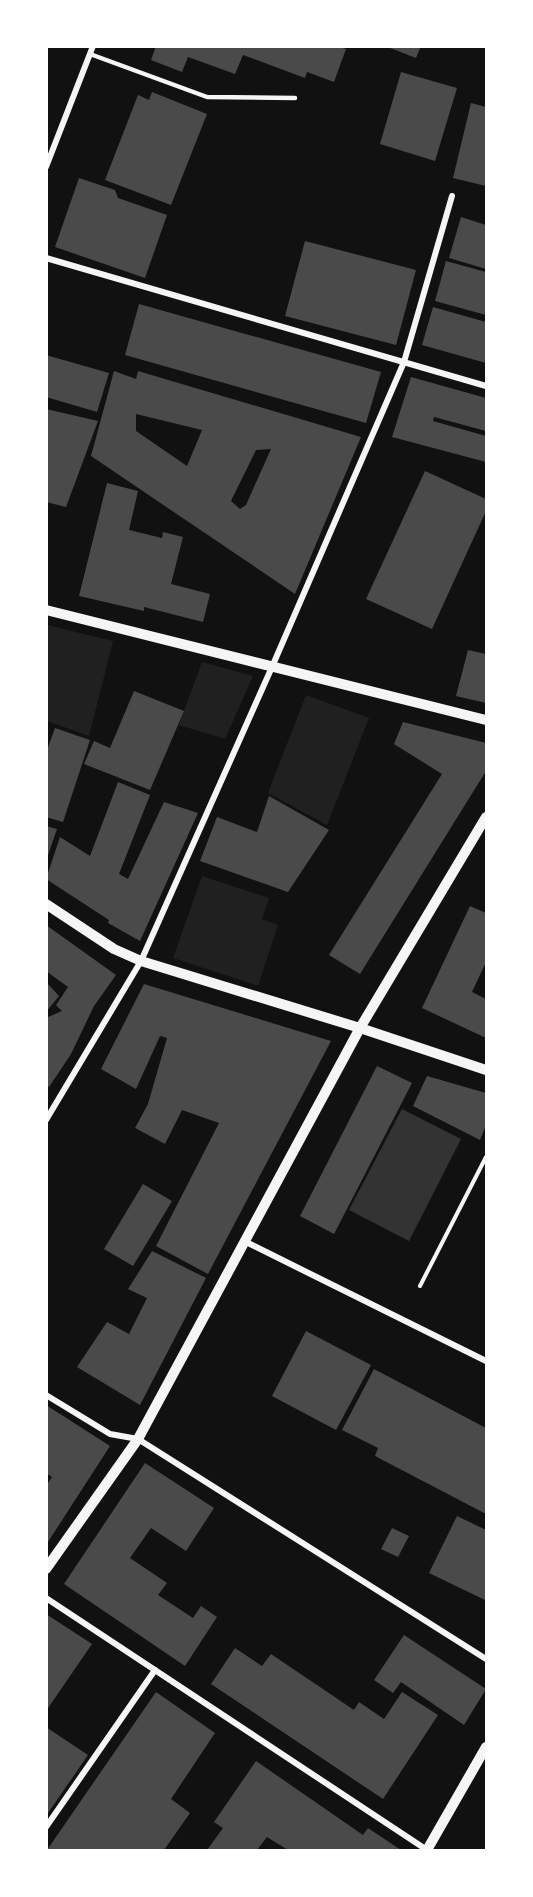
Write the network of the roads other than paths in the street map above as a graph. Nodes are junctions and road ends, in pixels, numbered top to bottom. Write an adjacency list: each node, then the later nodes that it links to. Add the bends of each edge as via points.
1 (93, 46): 2 (street)
2 (90, 54): 3 (lane, via 207,96); 4 (street)
3 (295, 98)
4 (46, 167)
5 (452, 195): 7 (street)
6 (46, 258): 7 (street)
7 (404, 362): 8 (street); 10 (street)
8 (486, 386)
9 (46, 610): 10 (street)
10 (272, 667): 11 (street); 14 (street)
11 (486, 720)
12 (486, 817): 15 (street)
13 (46, 904): 14 (street, via 114,949)
14 (141, 961): 15 (street); 18 (street)
15 (360, 1028): 16 (street); 20 (street)
16 (486, 1070)
17 (46, 1106): 18 (lane)
18 (53, 1112): 19 (street)
19 (46, 1120)
20 (246, 1242): 21 (street); 23 (street)
21 (486, 1361)
22 (46, 1395): 23 (street, via 110,1434)
23 (138, 1439): 24 (street); 26 (street)
24 (46, 1569)
25 (46, 1598): 27 (street)
26 (486, 1659)
27 (155, 1670): 29 (street); 30 (street)
28 (486, 1747): 30 (street)
29 (46, 1827)
30 (427, 1851)

